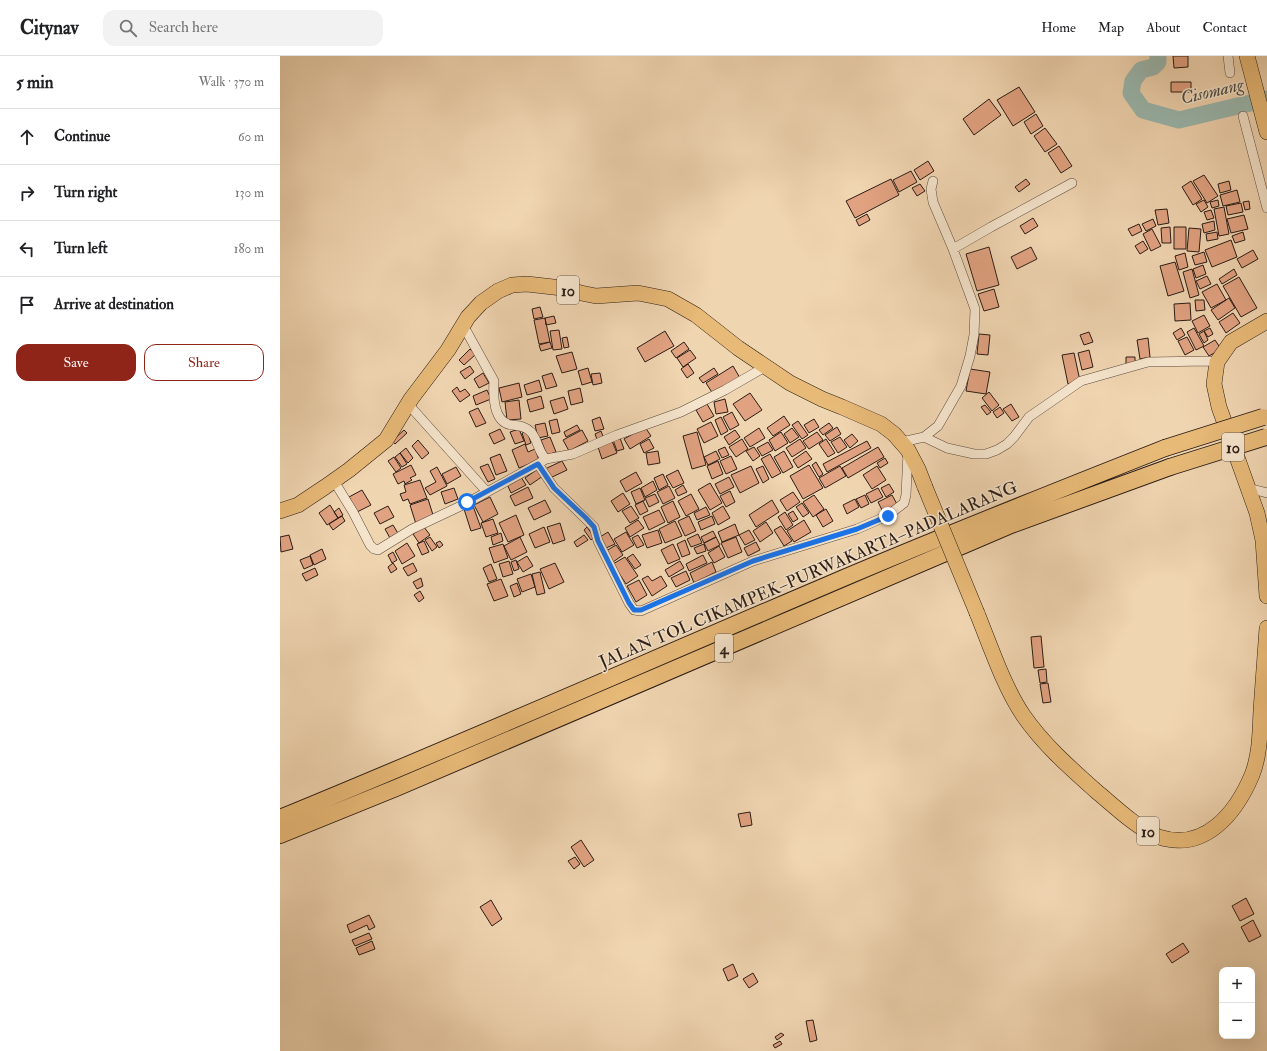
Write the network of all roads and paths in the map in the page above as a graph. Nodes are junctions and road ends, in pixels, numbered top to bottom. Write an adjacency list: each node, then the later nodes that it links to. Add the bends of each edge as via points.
1 (1228, 56): 3 (street)
2 (1247, 56): 5 (highway)
3 (1230, 73)
4 (1243, 116): 8 (street)
5 (1267, 132)
6 (933, 180): 9 (street, via 933,202)
7 (1072, 182): 9 (street)
8 (1267, 208)
9 (953, 250): 16 (street, via 975,309 974,335 961,386 938,426)
10 (1267, 321): 12 (highway, via 1231,342)
11 (463, 325): 13 (highway, 10, via 481,303 512,285 544,286 596,296 638,293 681,306); 14 (highway, 10); 19 (street, via 494,381 497,413 504,423 523,426 532,433 542,455)
12 (1216, 362): 16 (street, via 1148,362 1081,381 1029,417 1007,444 986,454 947,448); 21 (highway, 10, via 1214,384 1219,407)
13 (765, 367): 18 (highway, 10, via 822,399 881,424); 19 (street, via 681,412 573,454)
14 (408, 404): 20 (highway, 10, via 386,440); 22 (street)
15 (1265, 416): 27 (highway, JALAN TOL CIKAMPEK–PURWAKARTA–PADALARANG / 4, bridge, via 1164,448 1007,510)
16 (924, 437): 18 (street)
17 (1266, 437): 28 (highway, JALAN TOL CIKAMPEK–PURWAKARTA–PADALARANG / 4, bridge, via 1170,467 1011,525)
18 (905, 446): 19 (street, via 906,495 904,503 888,516 857,529 753,561 641,610 634,610 629,603 598,541 594,527 554,488); 26 (highway, 10, bridge, via 918,469 1012,696 1022,714 1037,734 1071,769 1145,830 1159,837 1176,840 1202,836 1217,827 1239,801 1252,774 1259,751)
19 (542, 462): 22 (street)
20 (334, 481): 22 (street, via 370,545 378,550 412,529); 24 (highway, 10, via 298,505)
21 (1248, 488): 23 (street); 25 (highway, 10, via 1263,540)
22 (487, 492)
23 (1267, 493)
24 (280, 511)
25 (1267, 596)
26 (1267, 628)
27 (280, 818)
28 (280, 835)

